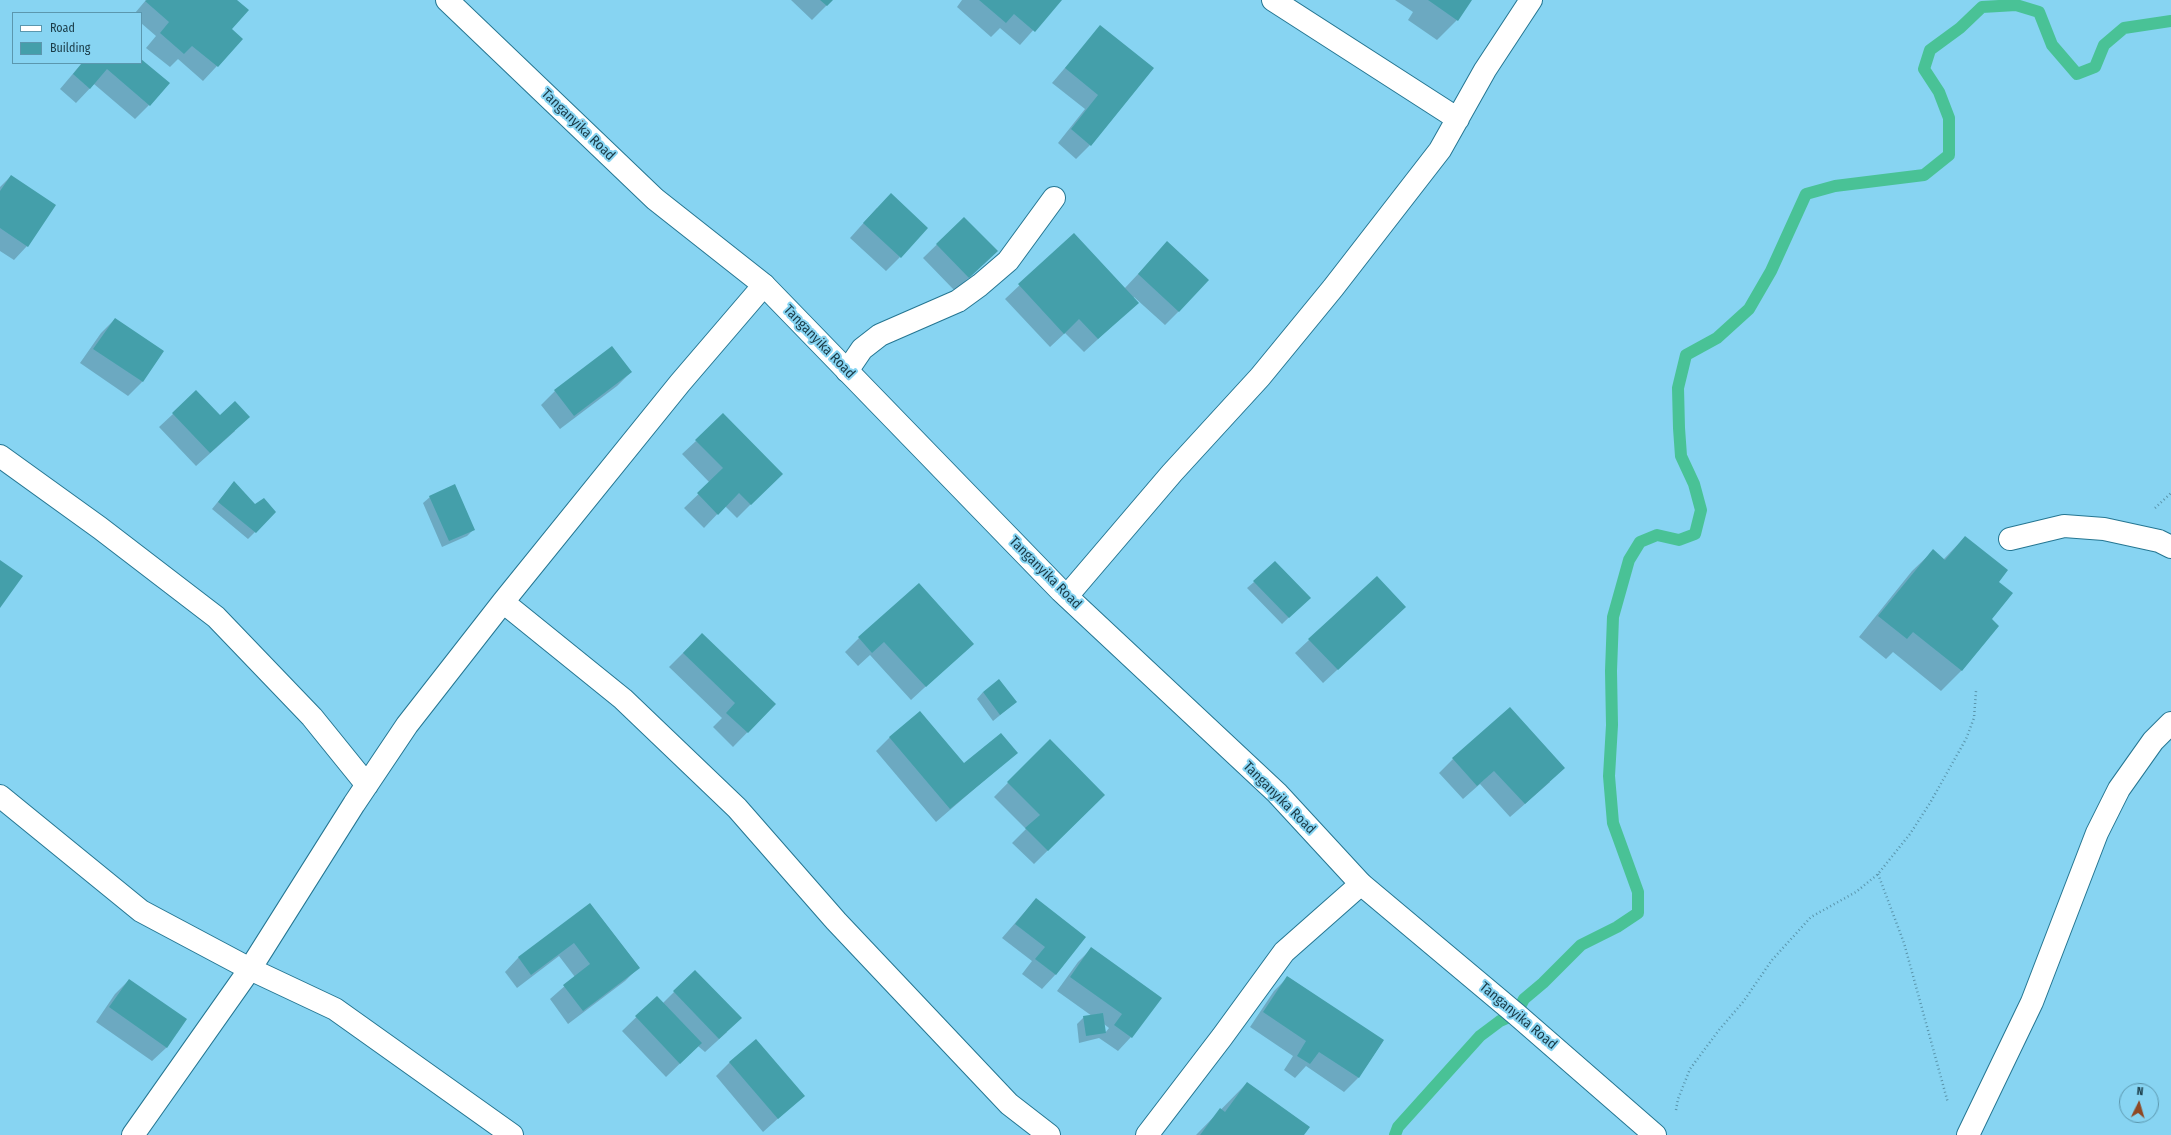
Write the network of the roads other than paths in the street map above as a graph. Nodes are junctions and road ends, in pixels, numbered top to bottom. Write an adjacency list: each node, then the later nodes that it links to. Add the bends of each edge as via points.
1 (447, 0): 6 (street, Tanganyika Road, via 655,199)
2 (1273, 0): 4 (street)
3 (1531, 0): 4 (street, via 1485,70)
4 (1458, 119): 11 (street, via 1440,150 1333,288 1260,377 1172,473)
5 (1054, 198): 7 (street, via 1008,261 980,286 958,301 880,335 862,348)
6 (764, 285): 7 (street, Tanganyika Road); 12 (street, via 680,383)
7 (847, 371): 11 (street, Tanganyika Road)
8 (0, 456): 14 (street, via 100,528 216,617 312,717)
9 (2010, 539): 10 (street, via 2064,526 2104,529 2159,541)
10 (2171, 547)
11 (1067, 596): 16 (street, Tanganyika Road, via 1277,793)
12 (503, 602): 14 (street, via 407,725); 20 (street, via 623,699 737,808 836,921 1009,1104)
13 (2171, 723): 23 (street, via 2154,741 2116,795 2097,833 2032,1002)
14 (367, 785): 17 (street)
15 (0, 796): 17 (street, via 141,911)
16 (1361, 884): 21 (street, via 1284,952); 22 (street, Tanganyika Road)
17 (250, 969): 18 (street); 19 (street, via 335,1009)
18 (133, 1135)
19 (512, 1135)
20 (1049, 1135)
21 (1147, 1135)
22 (1655, 1135)
23 (1968, 1135)

